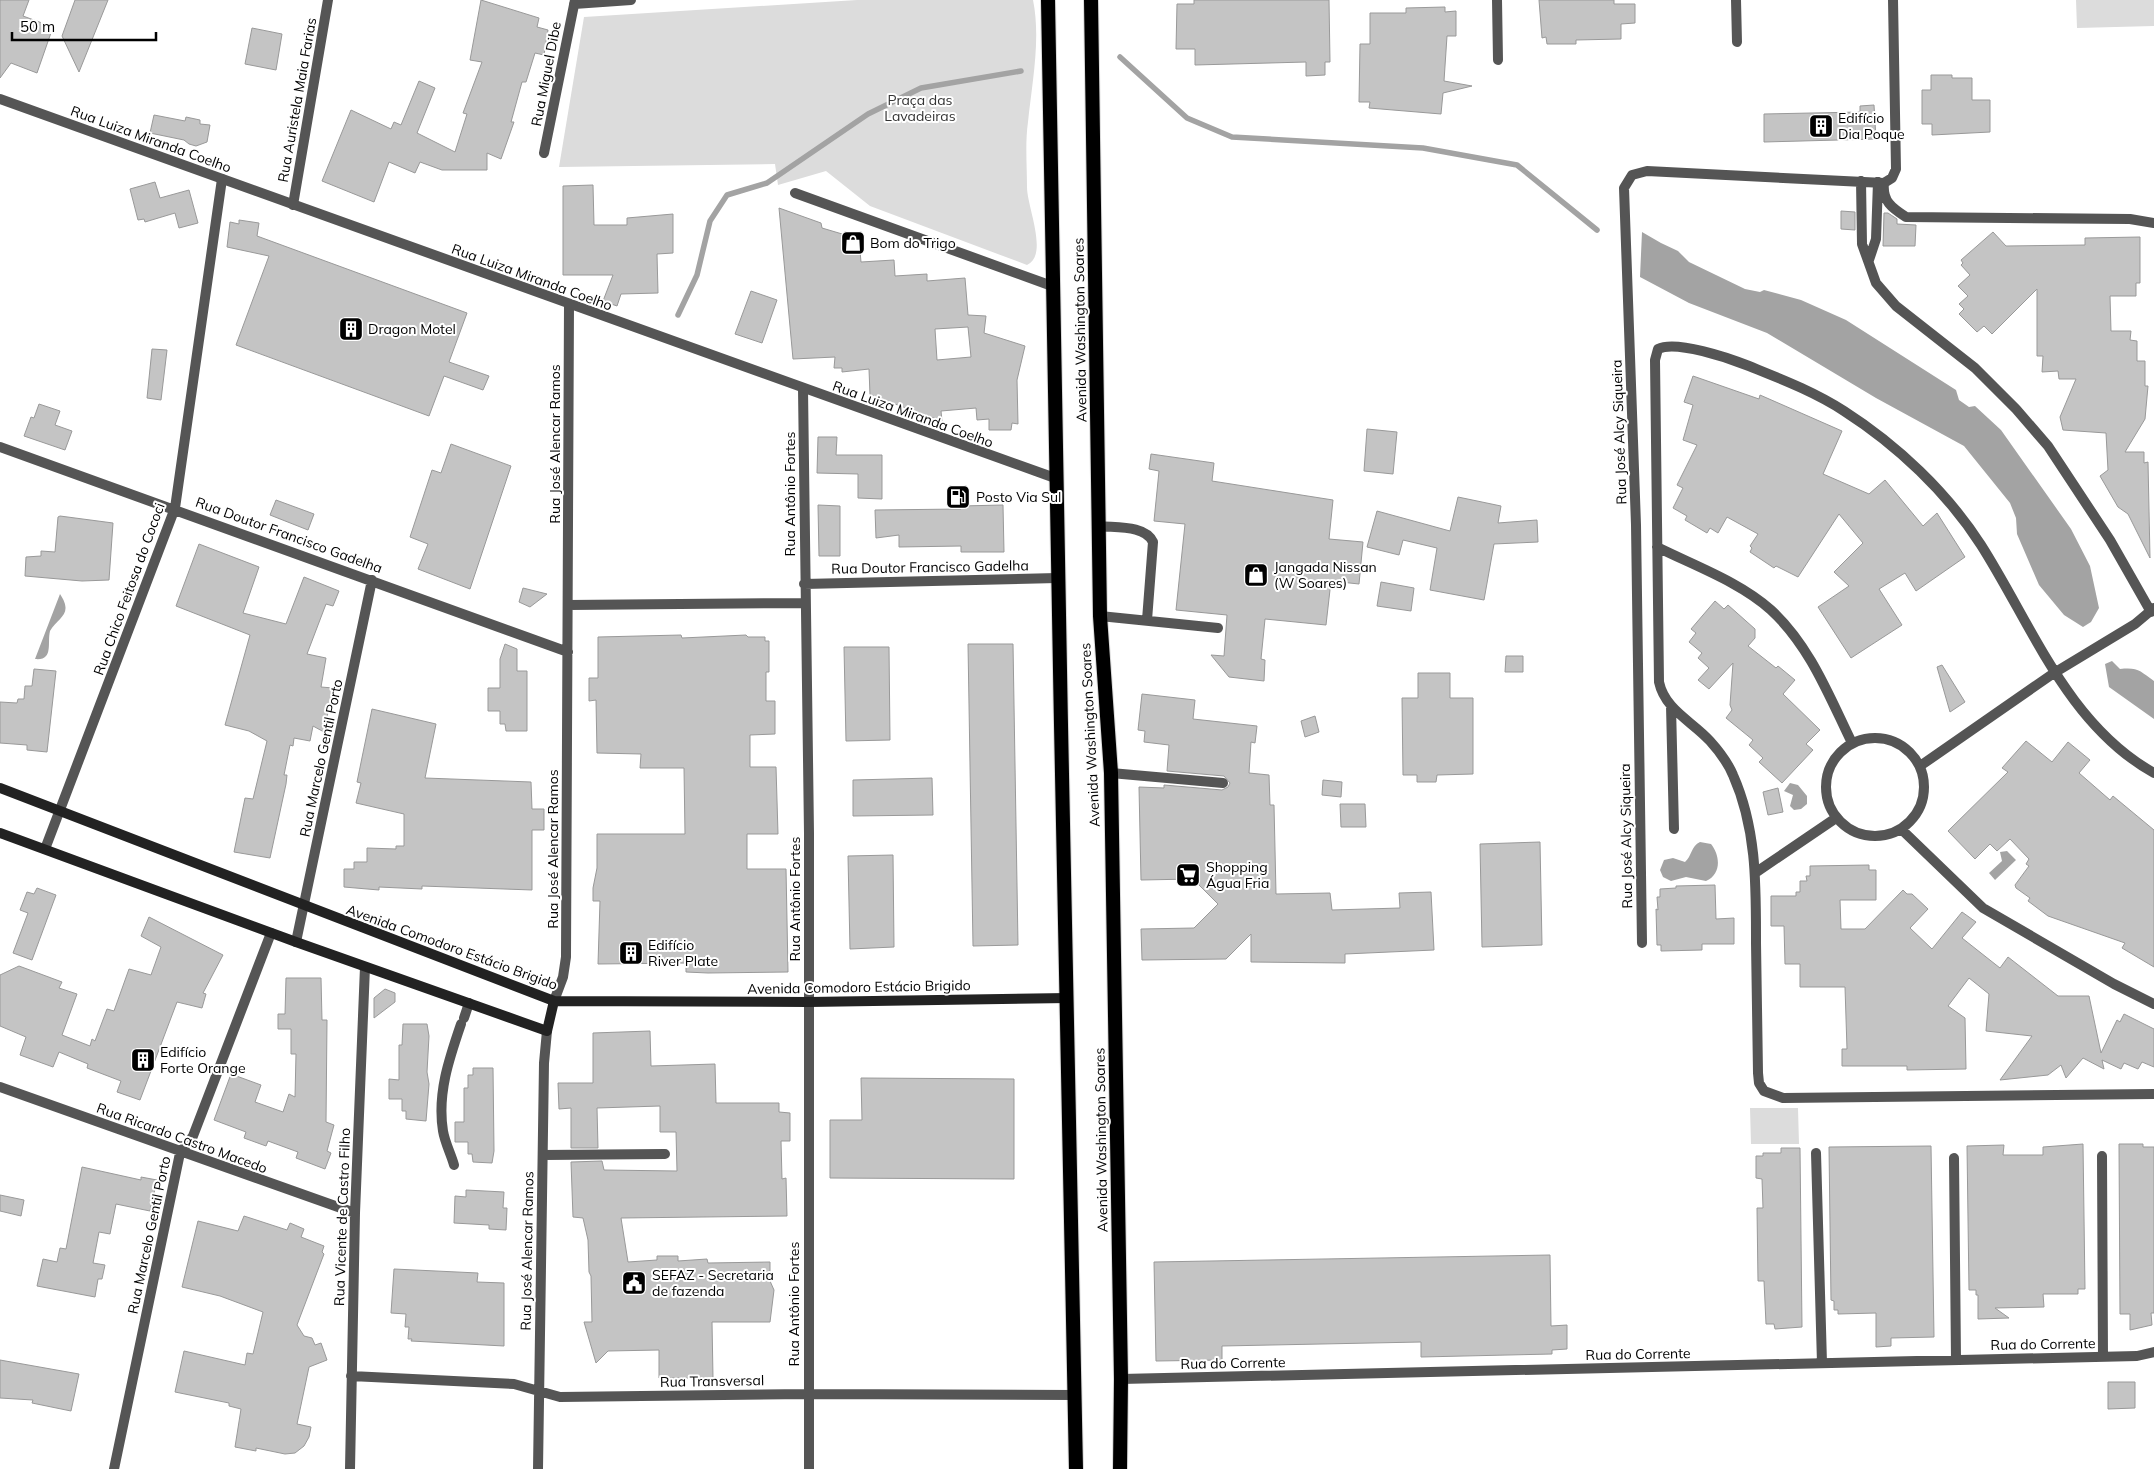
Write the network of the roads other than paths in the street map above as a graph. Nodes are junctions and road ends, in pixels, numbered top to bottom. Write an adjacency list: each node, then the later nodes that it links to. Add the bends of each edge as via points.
1 (328, 0): 17 (street, Rua Auristela Maia Farias)
2 (631, 0): 8 (street)
3 (1048, 0): 20 (highway, Avenida Washington Soares)
4 (1091, 0): 26 (highway, Avenida Washington Soares)
5 (1498, 0): 10 (street)
6 (1736, 0): 9 (street)
7 (1893, 0): 15 (street, via 1896,169 1892,178)
8 (574, 2): 12 (street, Rua Miguel Dibe)
9 (1737, 42)
10 (1498, 60)
11 (0, 99): 13 (street, Rua Luiza Miranda Coelho)
12 (544, 153)
13 (222, 179): 17 (street, Rua Luiza Miranda Coelho); 25 (street, Rua Chico Feitosa do Cococi)
14 (1861, 181): 15 (street, Rua José Alcy Siqueira); 19 (street, via 1862,244); 56 (street, Rua José Alcy Siqueira, via 1647,171 1632,176 1624,188 1636,525)
15 (1881, 182): 18 (street, via 1890,207 1906,217 2130,219); 19 (street, via 1876,239)
16 (794, 193): 20 (street)
17 (293, 204): 21 (street, Rua Luiza Miranda Coelho)
18 (2154, 223)
19 (1869, 260): 33 (street, via 1883,294 1975,368 2048,446)
20 (1052, 286): 24 (highway, Avenida Washington Soares)
21 (569, 304): 22 (street, Rua Luiza Miranda Coelho); 32 (street, Rua José Alencar Ramos)
22 (803, 389): 24 (street, Rua Luiza Miranda Coelho); 30 (street, Rua Antônio Fortes)
23 (0, 447): 25 (street, Rua Doutor Francisco Gadelha)
24 (1055, 478): 28 (highway, Avenida Washington Soares)
25 (175, 508): 29 (street, Rua Doutor Francisco Gadelha); 46 (street, Rua Chico Feitosa do Cococi)
26 (1099, 526): 34 (highway, Avenida Washington Soares); 35 (street, via 1142,531 1150,535 1153,542)
27 (1658, 547): 38 (street, via 1655,354 1663,347 1672,346 1736,361 1781,379 1843,410 1892,447 1944,496 1980,542); 39 (street, via 1658,682 1661,694); 40 (street, via 1737,587 1770,609 1797,639 1815,667)
28 (1057, 578): 30 (street, Rua Doutor Francisco Gadelha); 58 (highway, Avenida Washington Soares)
29 (372, 580): 37 (street, Rua Doutor Francisco Gadelha); 53 (street, Rua Marcelo Gentil Porto)
30 (804, 584): 31 (street, Rua Antônio Fortes)
31 (804, 603): 32 (street); 60 (street, Rua Antônio Fortes)
32 (568, 605): 37 (street, Rua José Alencar Ramos)
33 (2152, 610): 38 (street, via 2135,624)
34 (1100, 616): 35 (street); 42 (highway, Avenida Washington Soares)
35 (1147, 620): 36 (street)
36 (1218, 628)
37 (568, 652): 59 (street, Rua José Alencar Ramos, via 566,958)
38 (2054, 673): 41 (street); 43 (street, via 2088,718 2121,751)
39 (1671, 706): 48 (street); 52 (street, via 1710,741 1730,768 1745,805)
40 (1852, 743): 41 (street, via 1871,738 1890,740 1908,750); 47 (street, via 1836,756 1826,776 1826,797)
41 (1920, 766): 49 (street, via 1925,783 1923,800 1915,817)
42 (1111, 773): 44 (street); 79 (highway, Avenida Washington Soares)
43 (2154, 773)
44 (1223, 783)
45 (0, 788): 46 (main road, Avenida Comodoro Estácio Brigido)
46 (60, 810): 51 (street, Rua Chico Feitosa do Cococi); 53 (main road, Avenida Comodoro Estácio Brigido)
47 (1836, 818): 49 (street, via 1848,828 1865,835 1884,835); 52 (street)
48 (1674, 829)
49 (1901, 829): 62 (street, via 1983,908)
50 (0, 833): 51 (main road)
51 (45, 849): 54 (main road)
52 (1755, 873): 65 (street, via 1758,1073 1759,1083 1771,1095 1783,1098)
53 (304, 907): 55 (street, Rua Marcelo Gentil Porto); 59 (main road, Avenida Comodoro Estácio Brigido)
54 (271, 933): 55 (main road); 66 (street, Rua Marcelo Gentil Porto, via 193,1136)
55 (296, 942): 57 (main road)
56 (1642, 943)
57 (366, 967): 61 (main road); 73 (street, Rua Vicente de Castro Filho)
58 (1068, 998): 60 (main road, Avenida Comodoro Estácio Brigido); 82 (highway, Avenida Washington Soares)
59 (554, 1001): 60 (main road, Avenida Comodoro Estácio Brigido); 63 (main road, Rua José Alencar Ramos)
60 (809, 1002): 81 (street, Rua Antônio Fortes)
61 (469, 1003): 63 (main road); 72 (street, via 448,1062 442,1107 443,1132)
62 (2154, 1004)
63 (547, 1031): 69 (street, Rua José Alencar Ramos)
64 (0, 1087): 66 (street, Rua Ricardo Castro Macedo)
65 (2154, 1094)
66 (180, 1153): 73 (street, Rua Ricardo Castro Macedo); 83 (street, Rua Marcelo Gentil Porto)
67 (1816, 1153): 77 (street)
68 (665, 1154): 69 (street)
69 (542, 1155): 80 (street, Rua José Alencar Ramos)
70 (2102, 1156): 75 (street)
71 (1954, 1158): 76 (street)
72 (454, 1165)
73 (355, 1213): 78 (street, Rua Vicente de Castro Filho)
74 (2154, 1352): 75 (street, Rua do Corrente)
75 (2103, 1357): 76 (street, Rua do Corrente)
76 (1956, 1360): 77 (street, Rua do Corrente)
77 (1822, 1363): 79 (street, Rua do Corrente)
78 (351, 1376): 80 (street, Rua Transversal, via 514,1384); 84 (street, Rua Vicente de Castro Filho)
79 (1122, 1380): 88 (highway, Avenida Washington Soares)
80 (538, 1390): 81 (street, Rua Transversal, via 560,1397); 85 (street, Rua José Alencar Ramos)
81 (808, 1394): 82 (street, Rua Transversal); 86 (street, Rua Antônio Fortes)
82 (1075, 1395): 87 (highway, Avenida Washington Soares)
83 (114, 1469)
84 (350, 1469)
85 (538, 1469)
86 (809, 1469)
87 (1076, 1469)
88 (1120, 1469)

